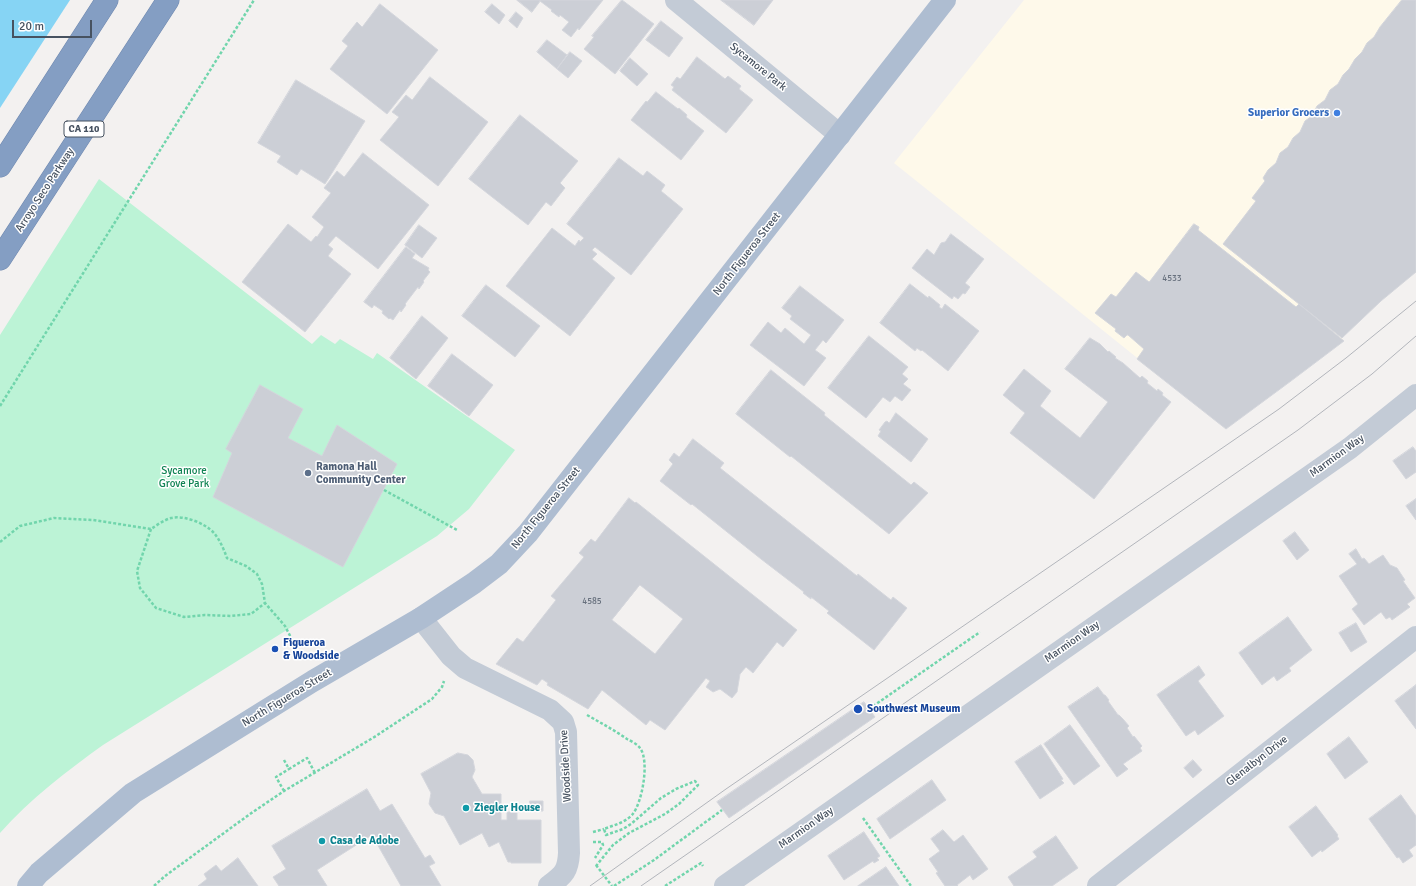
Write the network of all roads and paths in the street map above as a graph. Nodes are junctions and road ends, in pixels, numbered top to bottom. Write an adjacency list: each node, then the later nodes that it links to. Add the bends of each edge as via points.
1 (108, 0): 7 (highway)
2 (168, 0): 8 (highway, Arroyo Seco Parkway / CA 110)
3 (254, 0): 10 (path)
4 (676, 0): 6 (street, Sycamore Park)
5 (945, 0): 6 (main road, North Figueroa Street)
6 (840, 135): 16 (main road, North Figueroa Street, via 528,533 499,564)
7 (0, 166)
8 (0, 259)
9 (1416, 395): 27 (street, Marmion Way, via 1350,448)
10 (0, 406)
11 (384, 490): 13 (path)
12 (152, 529): 14 (path, via 93,520 54,518 20,526); 15 (path, via 171,518 190,519 203,524 220,541 227,558 258,574); 15 (path, via 137,571 140,588 156,608 184,617 231,616 251,614)
13 (457, 530)
14 (0, 542)
15 (265, 603): 20 (path, via 285,626)
16 (421, 618): 20 (main road, North Figueroa Street); 32 (street, Woodside Drive, via 451,656 465,668 550,710 563,722 566,732 568,866)
17 (980, 632): 21 (path)
18 (1416, 637): 37 (street, Glenalbyn Drive)
19 (444, 680): 25 (path, via 442,687 432,698)
20 (313, 681): 30 (main road, North Figueroa Street, via 133,793 39,873)
21 (869, 709)
22 (589, 717): 33 (path, via 634,743 644,755 645,775 638,806 624,821 604,829 606,835 631,824 661,798 676,789 695,781 698,785 665,814 629,833 600,860 596,866)
23 (284, 760): 24 (path)
24 (289, 769): 25 (path, via 307,758); 26 (path, via 276,777)
25 (315, 773): 26 (path)
26 (284, 791): 31 (path)
27 (849, 798): 35 (street, Marmion Way); 36 (path)
28 (722, 810): 33 (path, via 654,860)
29 (703, 866): 34 (path, via 701,863)
30 (28, 886)
31 (154, 886)
32 (549, 886)
33 (613, 886)
34 (665, 886)
35 (725, 886)
36 (911, 886)
37 (1098, 886)

